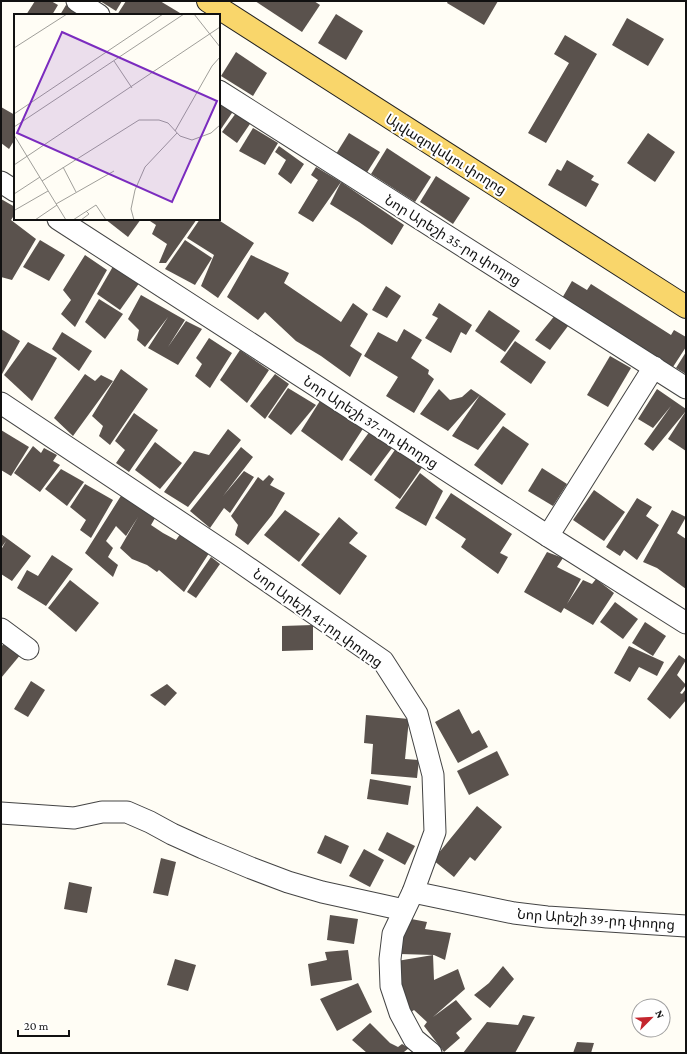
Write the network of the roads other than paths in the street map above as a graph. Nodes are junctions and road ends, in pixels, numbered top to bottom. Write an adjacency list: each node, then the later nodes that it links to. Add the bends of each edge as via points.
1 (77, 1): 3 (street)
2 (208, 1): 8 (main road, Այվազովսկու փողոց)
3 (97, 14)
4 (220, 92): 9 (street, Նոր Արեշի 35-րդ փողոց)
5 (1, 182): 6 (street)
6 (14, 190)
7 (60, 220): 12 (street, Նոր Արեշի 37-րդ փողոց)
8 (686, 307)
9 (654, 367): 10 (street, Նոր Արեշի 35-րդ փողոց); 12 (street)
10 (686, 388)
11 (1, 403): 17 (street, Նոր Արեշի 41-րդ փողոց, via 384,661 417,714 433,775 435,832)
12 (548, 536): 13 (street, Նոր Արեշի 37-րդ փողոց)
13 (686, 623)
14 (1, 629): 15 (street)
15 (28, 649)
16 (1, 813): 17 (street, Նոր Արեշի 39-րդ փողոց, via 74,818 102,812 127,812 251,868 322,892)
17 (409, 901): 18 (street, Նոր Արեշի 39-րդ փողոց, via 541,916); 19 (street, Նոր Արեշի 41-րդ փողոց, via 393,934 390,959 391,986 400,1013 414,1039)
18 (686, 926)
19 (431, 1053)

